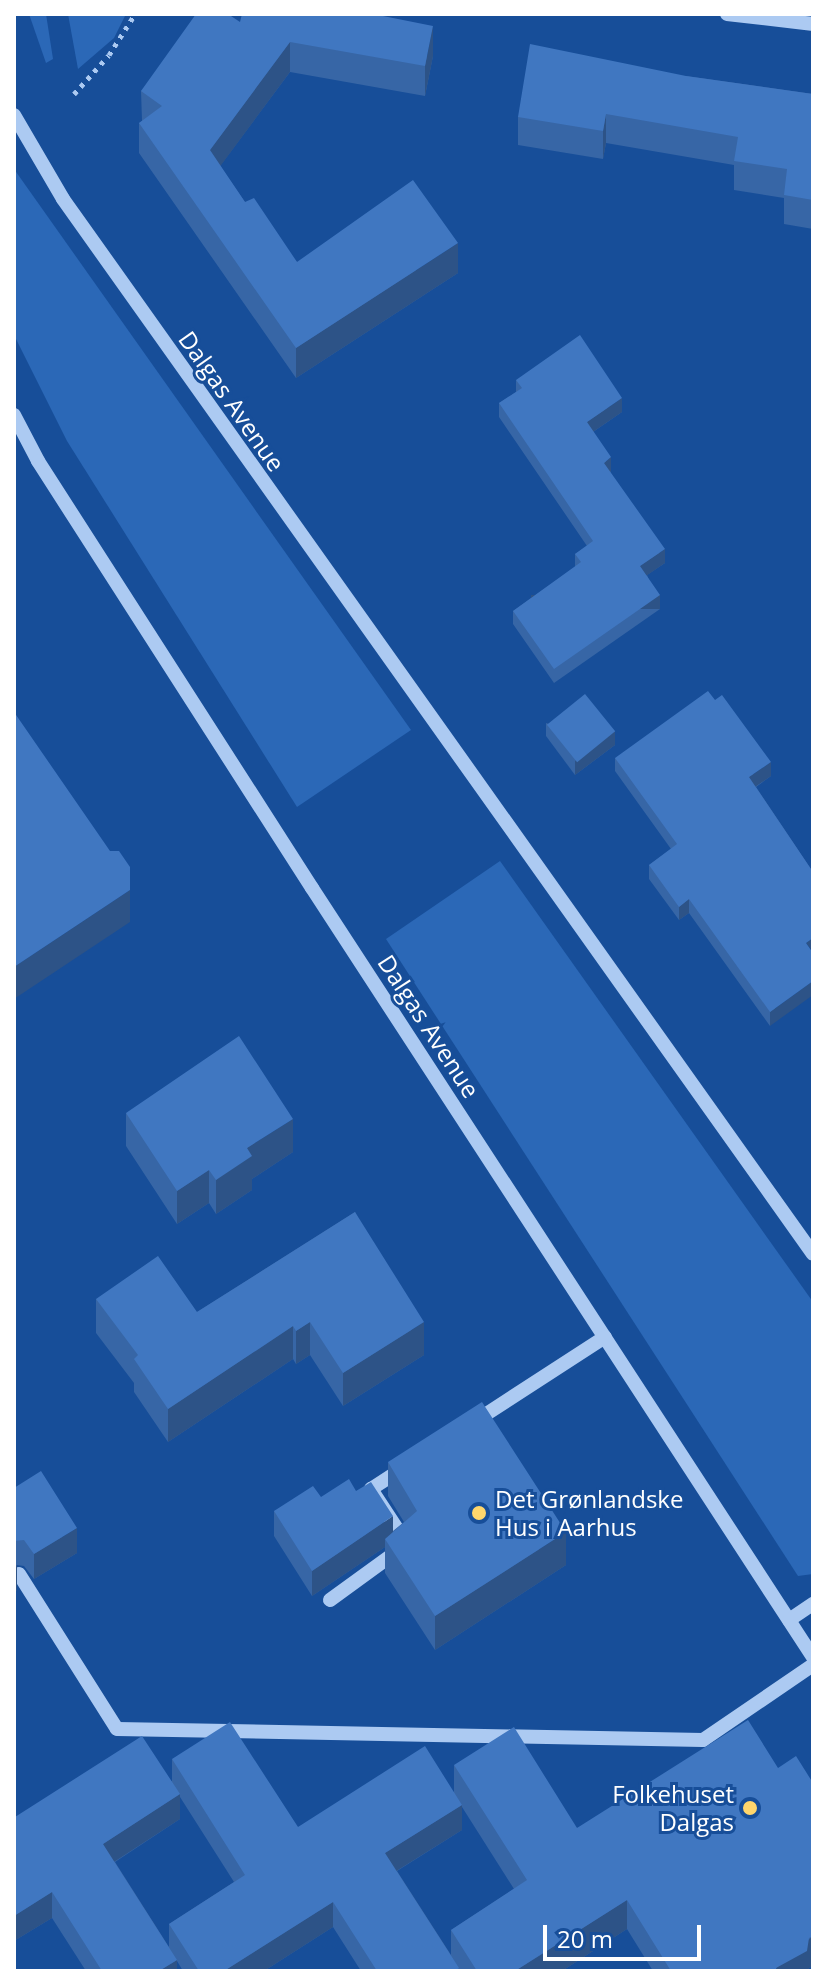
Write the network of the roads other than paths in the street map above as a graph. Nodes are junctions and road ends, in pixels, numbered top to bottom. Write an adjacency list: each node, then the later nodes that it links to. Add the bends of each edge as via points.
1 (727, 14): 2 (street)
2 (813, 24)
3 (14, 115): 5 (street, Dalgas Avenue, via 81,225)
4 (14, 415): 6 (street, Dalgas Avenue, via 38,461)
5 (813, 1254)
6 (605, 1337): 7 (street); 12 (street, Dalgas Avenue)
7 (462, 1430)
8 (423, 1455): 10 (street, via 371,1489 407,1544)
9 (19, 1574): 14 (street, via 117,1729 703,1740)
10 (330, 1600)
11 (813, 1604): 12 (street)
12 (789, 1620): 13 (street, Dalgas Avenue)
13 (813, 1657)
14 (813, 1665)

